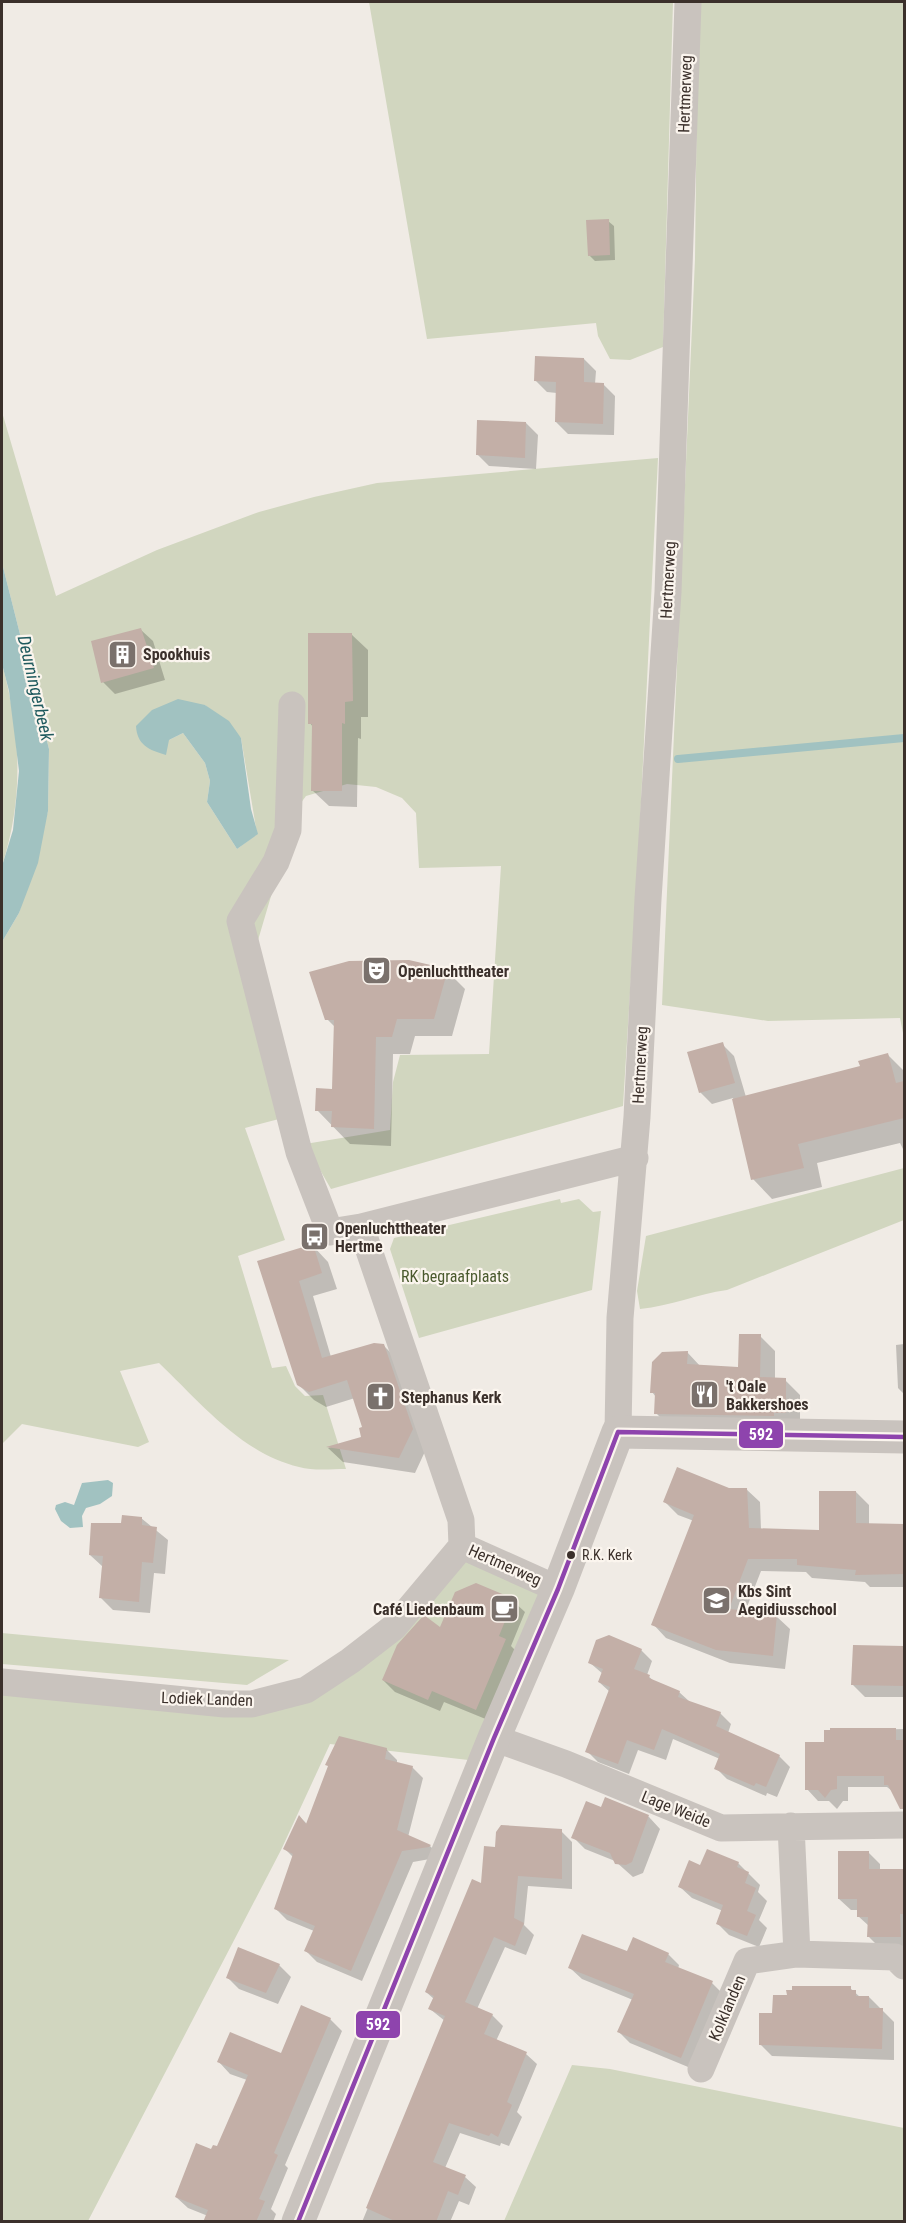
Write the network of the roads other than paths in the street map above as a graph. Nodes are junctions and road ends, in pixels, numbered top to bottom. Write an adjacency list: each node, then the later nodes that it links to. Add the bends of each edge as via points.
1 (688, 2): 3 (street, Hertmerweg, via 668,592)
2 (292, 705): 4 (street, via 288,830 272,870 240,921 303,1162 330,1232)
3 (635, 1158): 4 (street); 5 (street, Hertmerweg, via 620,1318)
4 (361, 1227): 7 (street, Hertmerweg, via 461,1520)
5 (618, 1432): 6 (street); 8 (street, Hertmerweg)
6 (904, 1437)
7 (462, 1546): 8 (street, Hertmerweg); 9 (street, Lodiek Landen, via 394,1627 306,1690 252,1704 225,1704)
8 (558, 1589): 10 (street, Hertmerweg)
9 (2, 1682)
10 (494, 1738): 12 (street, Lage Weide, via 722,1828); 16 (street, Hertmerweg)
11 (904, 1825): 12 (street, Lage Weide)
12 (791, 1826): 13 (street)
13 (797, 1954): 14 (street, Kolklanden, via 895,1958); 15 (street, Kolklanden, via 747,1961)
14 (904, 1966)
15 (701, 2069)
16 (298, 2222)

